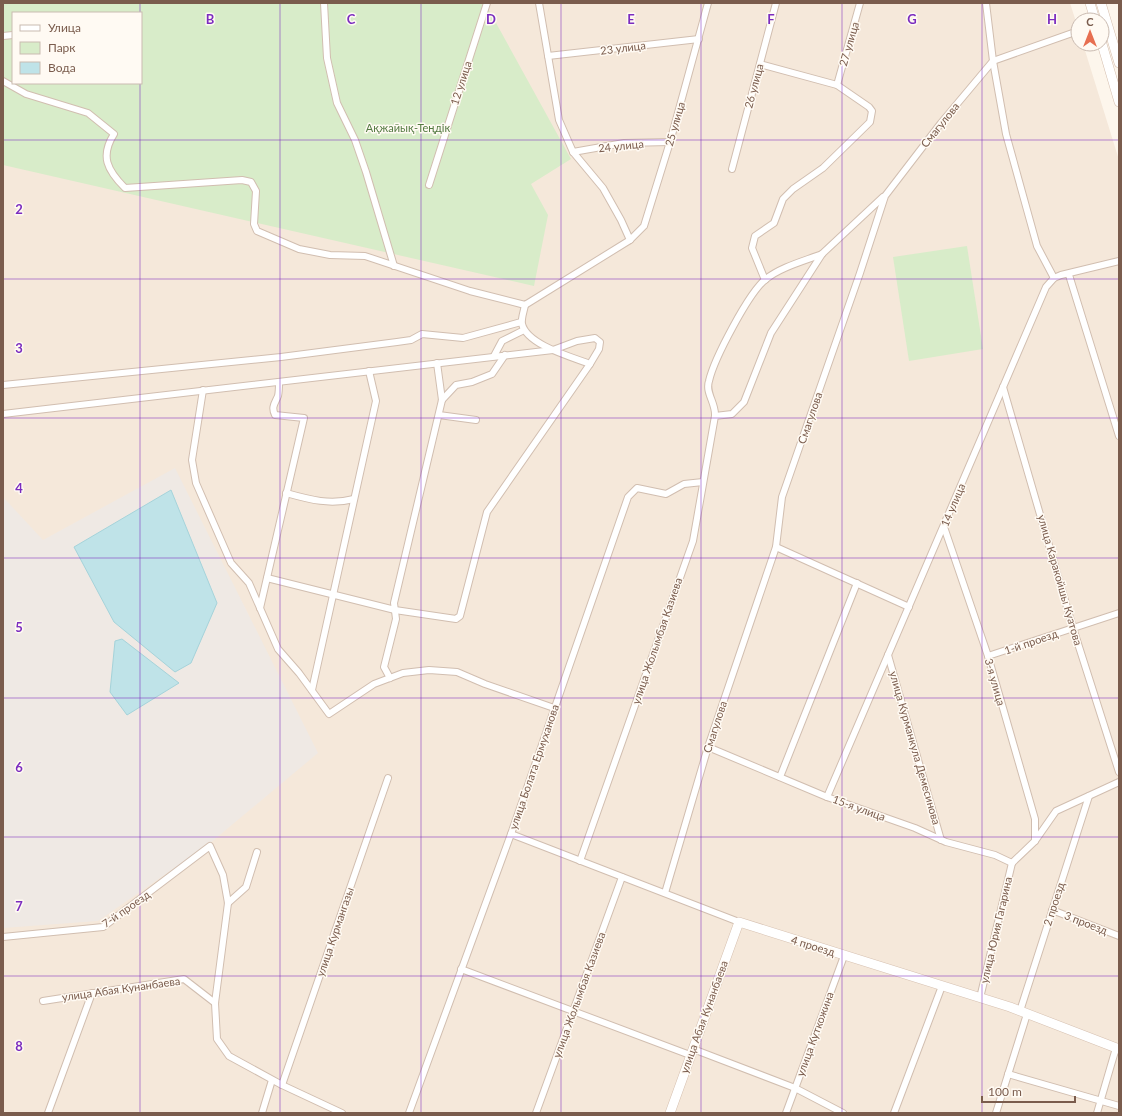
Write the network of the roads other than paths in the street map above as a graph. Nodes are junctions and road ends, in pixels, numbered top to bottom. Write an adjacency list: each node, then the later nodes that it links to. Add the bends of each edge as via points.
1 (324, 3): 27 (street, via 327,58 337,103 355,140)
2 (487, 3): 22 (street, 12 улица)
3 (539, 3): 12 (street)
4 (708, 3): 10 (street, 25 улица)
5 (776, 3): 15 (street, 26 улица)
6 (860, 3): 17 (street, 27 улица)
7 (986, 3): 13 (street)
8 (1101, 3): 14 (street)
9 (1070, 34): 13 (street)
10 (699, 39): 12 (street, 23 улица); 19 (street, 25 улица)
11 (1104, 52): 18 (street)
12 (548, 56): 20 (street, via 559,120)
13 (992, 61): 23 (street, Смагулова); 29 (street, via 1006,134 1021,191 1037,246)
14 (1119, 62)
15 (760, 64): 17 (street); 21 (street, 26 улица)
16 (3, 81): 27 (street, via 26,94 88,113 114,134 106,146 107,162 113,176 125,188 251,182 256,191 254,224 257,231 299,249 330,255 365,256)
17 (837, 85): 30 (street, via 869,107 872,111 870,122 823,168 793,189 783,199 774,223 755,236 752,248)
18 (1119, 102)
19 (670, 142): 20 (street, 24 улица, via 624,143); 24 (street, 25 улица, via 644,226)
20 (573, 152): 24 (street, via 603,188)
21 (732, 169)
22 (429, 185)
23 (885, 196): 25 (street, улица Жолымбая Казиева); 54 (street, Смагулова, via 782,497)
24 (630, 240): 31 (street, 25 улица)
25 (822, 254): 30 (street, улица Жолымбая Казиева); 47 (street, улица Жолымбая Казиева, via 771,333 744,402 732,414)
26 (1119, 262): 28 (street)
27 (394, 266): 31 (street, via 470,292)
28 (1069, 275): 29 (street); 49 (street)
29 (1054, 278): 42 (street, 14 улица, via 1046,287)
30 (765, 280): 47 (street, улица Жолымбая Казиева, via 754,290 730,333 709,381 708,391 713,401)
31 (525, 305): 32 (street)
32 (521, 322): 33 (street); 41 (street, via 463,338 422,334 411,340 281,357)
33 (524, 330): 34 (street); 36 (street, via 502,341)
34 (553, 350): 35 (street); 38 (street); 38 (street, via 577,341 595,338 600,342 599,349)
35 (505, 355): 36 (street); 44 (street, via 492,374 456,385)
36 (494, 356): 37 (street)
37 (436, 363): 39 (street); 44 (street)
38 (590, 364): 60 (street, via 487,512 460,616 449,619)
39 (370, 371): 40 (street); 52 (street, via 376,401)
40 (279, 382): 43 (street); 51 (street, via 273,411 275,415 304,418)
41 (3, 385)
42 (1003, 388): 53 (street, 14 улица); 62 (street, улица Каракойшы Куатова)
43 (203, 390): 45 (street); 59 (street, via 192,460 196,483 231,563 249,583)
44 (442, 400): 46 (street)
45 (3, 414)
46 (439, 415): 48 (street); 60 (street, via 394,603)
47 (715, 416): 50 (street, улица Жолымбая Казиева)
48 (476, 420)
49 (1119, 436)
50 (703, 482): 67 (street, улица Болата Ермуханова, via 684,484 666,494 637,488 628,497); 79 (street, улица Жолымбая Казиева, via 693,541)
51 (286, 493): 52 (street, via 338,503); 55 (street)
52 (354, 499): 57 (street)
53 (944, 526): 58 (street, 14 улица); 64 (street, 3-я улица)
54 (776, 547): 56 (street); 68 (street, Смагулова)
55 (267, 578): 57 (street); 59 (street)
56 (858, 583): 58 (street); 70 (street)
57 (333, 594): 60 (street); 66 (street)
58 (909, 607): 63 (street, 14 улица)
59 (260, 608): 66 (street, via 278,649)
60 (395, 610): 65 (street, via 396,619 384,667)
61 (1119, 613): 62 (street, 1-й проезд)
62 (1073, 628): 64 (street, 1-й проезд); 69 (street, улица Каракойшы Куатова)
63 (888, 655): 73 (street, 14 улица); 76 (street, улица Курманкула Демесинова)
64 (988, 656): 77 (street, 3-я улица, via 1034,819)
65 (390, 678): 66 (street, via 374,684 329,714); 67 (street, via 403,673 429,670 457,672)
66 (312, 690)
67 (554, 708): 75 (street, улица Болата Ермуханова)
68 (708, 747): 70 (street, 15-я улица); 82 (street, Смагулова)
69 (1119, 772)
70 (780, 777): 73 (street, 15-я улица)
71 (388, 778): 101 (street, улица Курмангазы)
72 (1119, 782): 74 (street)
73 (827, 796): 76 (street, 15-я улица)
74 (1089, 796): 77 (street, via 1056,811); 84 (street, 2 проезд)
75 (510, 834): 79 (street, 4 проезд); 89 (street, улица Болата Ермуханова)
76 (941, 840): 80 (street, 15-я улица, via 995,855)
77 (1035, 841): 80 (street)
78 (257, 852): 83 (street, via 246,887)
79 (580, 861): 81 (street, 4 проезд)
80 (1012, 863): 92 (street, улица Юрия Гагарина)
81 (622, 877): 82 (street, 4 проезд); 95 (street, улица Жолымбая Казиева)
82 (665, 893): 85 (street, 4 проезд)
83 (228, 903): 87 (street, 7-й проезд, via 223,875 210,846 103,928); 94 (street)
84 (1052, 910): 86 (street, 3 проезд); 96 (street, 2 проезд)
85 (740, 922): 88 (street, 4 проезд); 98 (street, улица Абая Кунанбаева)
86 (1119, 936)
87 (3, 937)
88 (844, 956): 90 (street, 4 проезд); 102 (street, улица Куткожина)
89 (461, 969): 95 (street); 108 (street, улица Болата Ермуханова)
90 (942, 986): 92 (street, 4 проезд); 113 (street)
91 (92, 993): 93 (street, улица Абая Кунанбаева); 94 (street, улица Абая Кунанбаева, via 184,979); 105 (street)
92 (980, 998): 96 (street, 4 проезд)
93 (43, 1001)
94 (215, 1003): 100 (street, via 217,1039 230,1056)
95 (572, 1011): 98 (street); 109 (street, улица Жолымбая Казиева)
96 (1023, 1012): 97 (street, 4 проезд); 99 (street, 2 проезд)
97 (1118, 1048): 103 (street)
98 (692, 1052): 102 (street); 110 (street, улица Абая Кунанбаева)
99 (1008, 1074): 103 (street); 114 (street, 2 проезд)
100 (272, 1080): 101 (street); 106 (street)
101 (282, 1085): 107 (street)
102 (795, 1088): 111 (street, улица Куткожина); 112 (street)
103 (1100, 1101): 104 (street); 115 (street)
104 (1119, 1106)
105 (48, 1113)
106 (262, 1113)
107 (342, 1113)
108 (409, 1113)
109 (536, 1113)
110 (670, 1113)
111 (786, 1113)
112 (843, 1113)
113 (894, 1113)
114 (996, 1113)
115 (1096, 1113)

